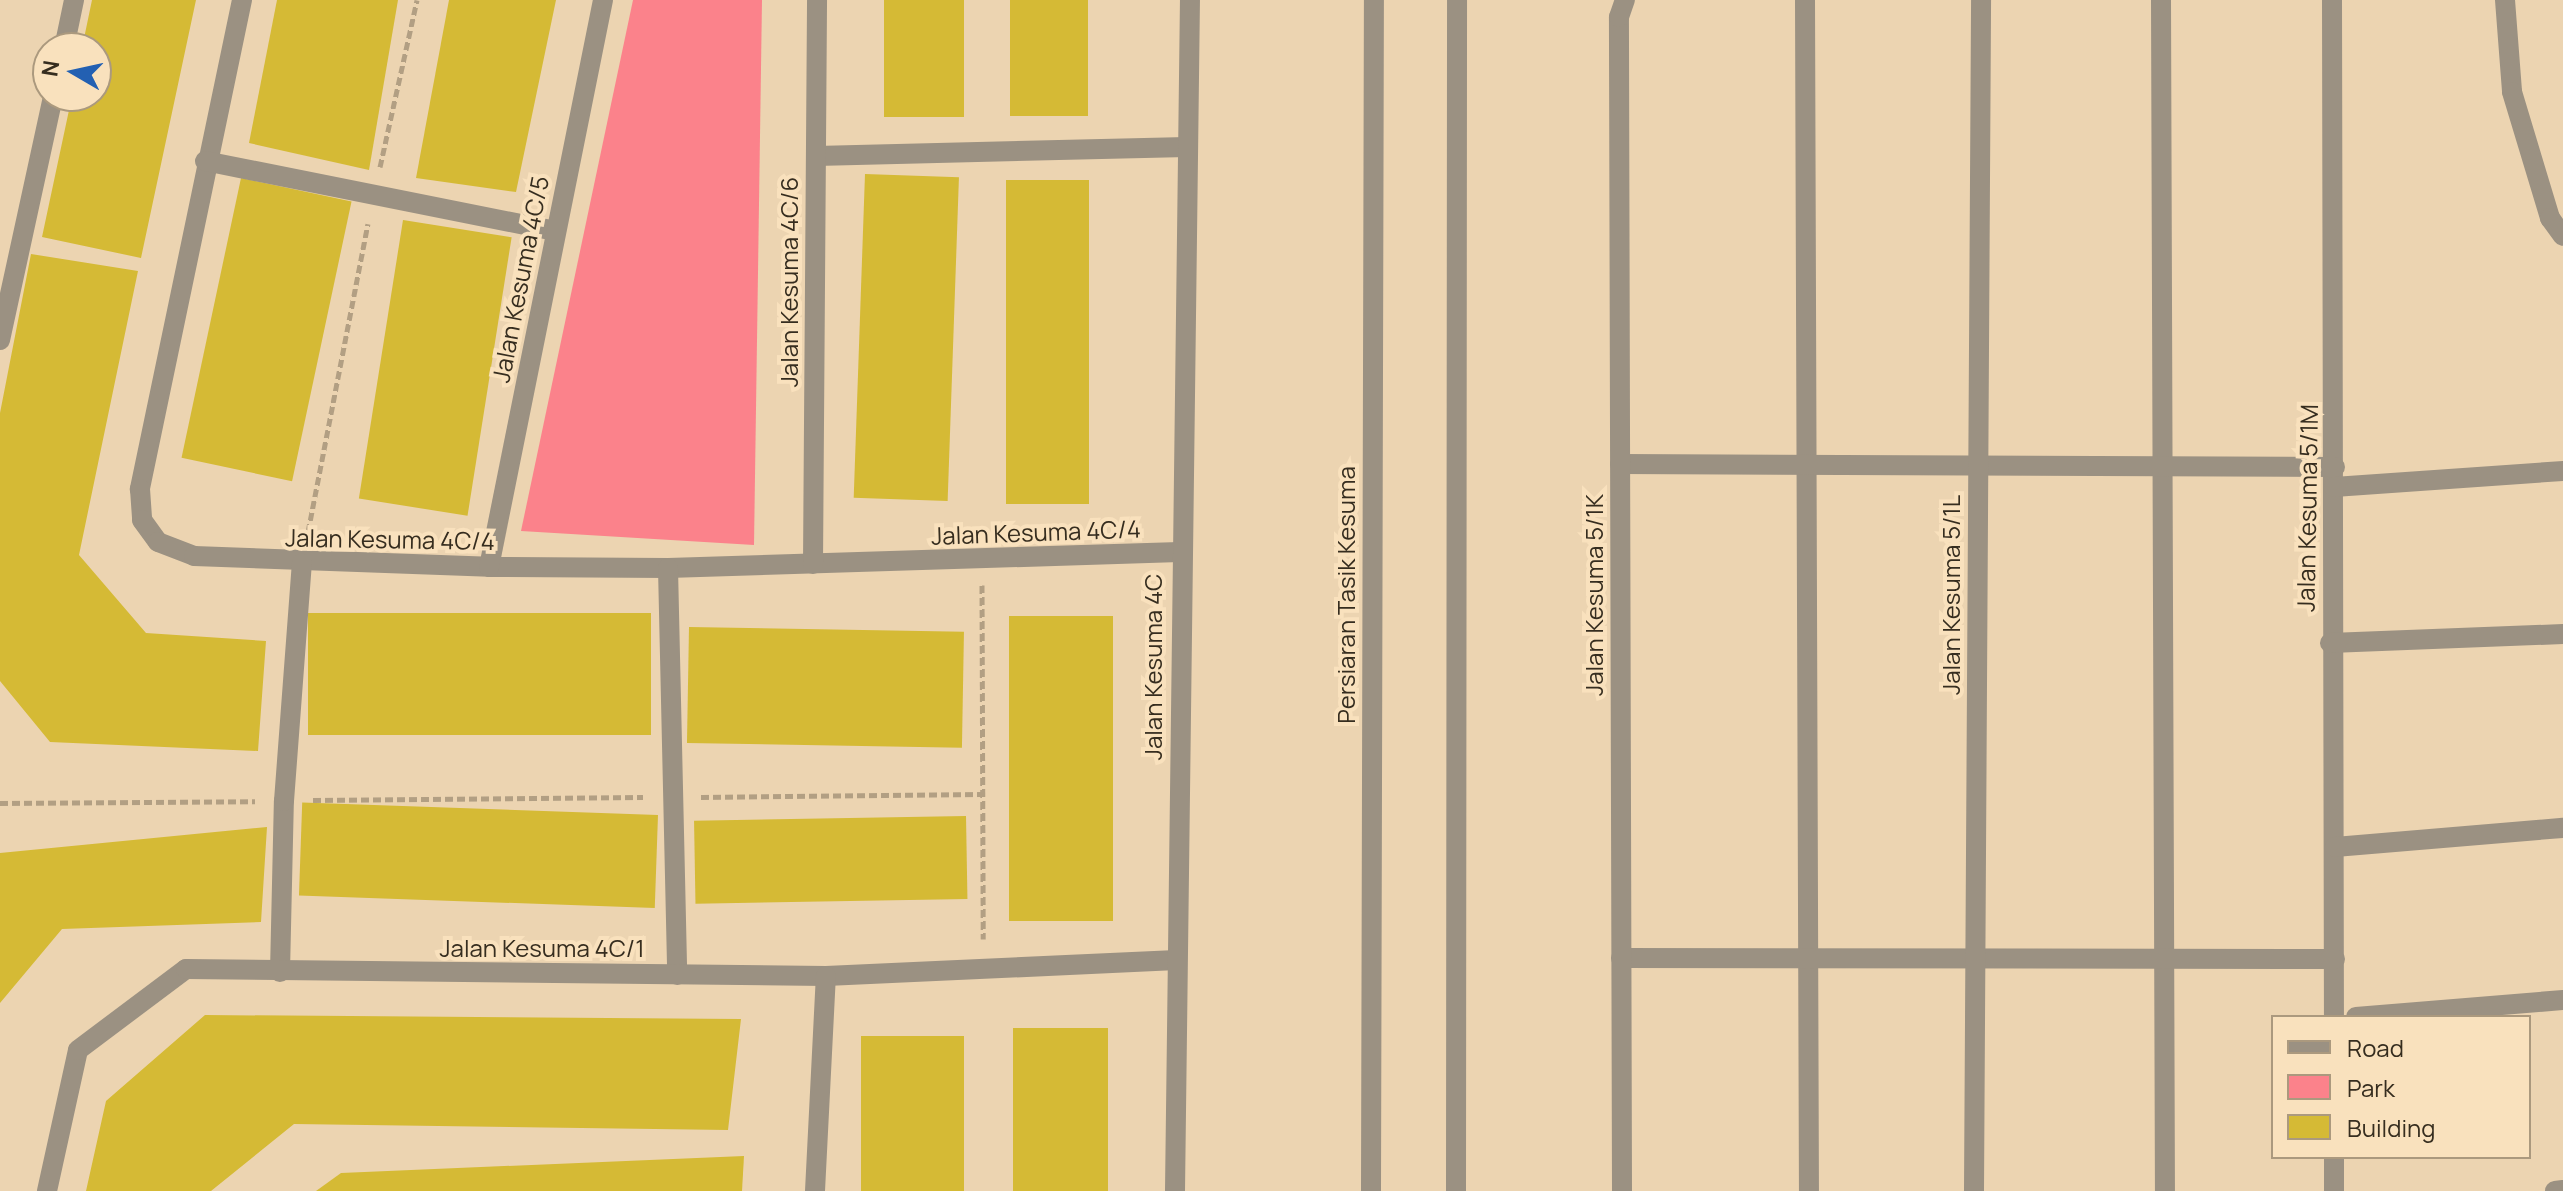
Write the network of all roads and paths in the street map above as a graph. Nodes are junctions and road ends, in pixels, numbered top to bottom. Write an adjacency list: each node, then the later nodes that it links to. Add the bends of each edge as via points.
1 (74, 0): 15 (street)
2 (242, 0): 19 (street, Jalan Kesuma 4C/4)
3 (417, 0): 20 (path)
4 (603, 0): 21 (street, Jalan Kesuma 4C/5)
5 (817, 0): 18 (street, Jalan Kesuma 4C/6)
6 (1190, 0): 17 (street, Jalan Kesuma 4C)
7 (1374, 0): 62 (street, Persiaran Tasik Kesuma)
8 (1457, 0): 63 (street)
9 (1625, 0): 24 (street, Jalan Kesuma 5/1K, via 1619,17)
10 (1805, 0): 25 (street)
11 (1981, 0): 26 (street, Jalan Kesuma 5/1L)
12 (2161, 0): 27 (street)
13 (2332, 0): 29 (street, Jalan Kesuma 5/1M)
14 (2505, 0): 22 (street, via 2512,92 2550,218)
15 (67, 32)
16 (50, 112): 23 (street)
17 (1187, 147): 18 (street); 30 (street, Jalan Kesuma 4C)
18 (816, 156): 33 (street, Jalan Kesuma 4C/6)
19 (205, 161): 20 (street); 32 (street, Jalan Kesuma 4C/4, via 140,489 142,520 158,542 194,556)
20 (374, 195): 21 (street); 32 (path)
21 (556, 231): 34 (street, Jalan Kesuma 4C/5)
22 (2563, 236)
23 (0, 340)
24 (1620, 464): 25 (street); 45 (street, Jalan Kesuma 5/1K)
25 (1806, 465): 26 (street); 46 (street)
26 (1978, 466): 27 (street); 47 (street, Jalan Kesuma 5/1L)
27 (2166, 467): 29 (street); 44 (street)
28 (2563, 471): 29 (street)
29 (2335, 477): 37 (street, Jalan Kesuma 5/1M)
30 (1180, 552): 31 (street, Jalan Kesuma 4C/4); 49 (street, Jalan Kesuma 4C)
31 (982, 560): 33 (street, Jalan Kesuma 4C/4); 38 (path)
32 (302, 564): 34 (street, Jalan Kesuma 4C/4); 40 (street)
33 (813, 564): 35 (street, Jalan Kesuma 4C/4)
34 (489, 567): 35 (street, Jalan Kesuma 4C/4)
35 (668, 568): 39 (street)
36 (2563, 634): 37 (street)
37 (2330, 643): 43 (street, Jalan Kesuma 5/1M)
38 (983, 794): 39 (path); 50 (path)
39 (674, 797): 40 (path); 52 (street)
40 (284, 801): 41 (path); 51 (street)
41 (0, 803)
42 (2563, 828): 43 (street)
43 (2335, 847): 48 (street, Jalan Kesuma 5/1M)
44 (2165, 957): 47 (street); 48 (street); 67 (street)
45 (1621, 958): 46 (street); 64 (street, Jalan Kesuma 5/1K)
46 (1808, 959): 47 (street); 65 (street)
47 (1976, 959): 66 (street, Jalan Kesuma 5/1L)
48 (2335, 959): 55 (street, Jalan Kesuma 5/1M)
49 (1177, 960): 50 (street, Jalan Kesuma 4C/1); 61 (street, Jalan Kesuma 4C)
50 (983, 970): 53 (street, Jalan Kesuma 4C/1)
51 (280, 972): 52 (street, Jalan Kesuma 4C/1); 59 (street, Jalan Kesuma 4C/1, via 186,969 78,1050)
52 (677, 975): 53 (street, Jalan Kesuma 4C/1)
53 (826, 976): 60 (street)
54 (2563, 1000): 56 (street)
55 (2334, 1015)
56 (2380, 1015)
57 (2334, 1159): 68 (street)
58 (2563, 1190): 69 (street)
59 (47, 1191)
60 (815, 1191)
61 (1175, 1191)
62 (1371, 1191)
63 (1456, 1191)
64 (1622, 1191)
65 (1809, 1191)
66 (1974, 1191)
67 (2165, 1191)
68 (2334, 1191)
69 (2555, 1191)

